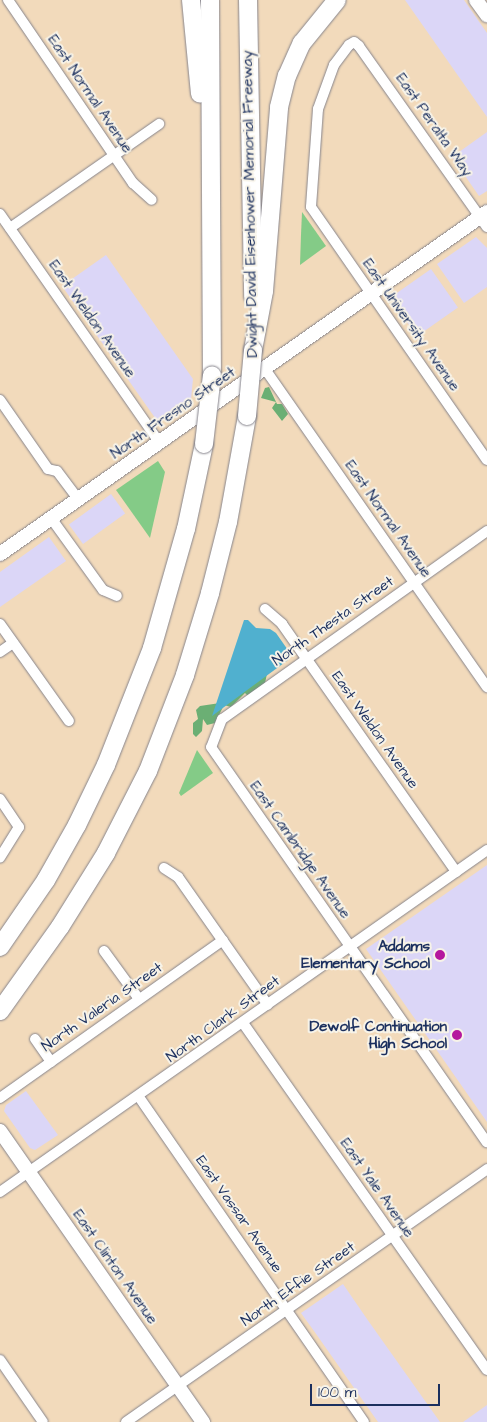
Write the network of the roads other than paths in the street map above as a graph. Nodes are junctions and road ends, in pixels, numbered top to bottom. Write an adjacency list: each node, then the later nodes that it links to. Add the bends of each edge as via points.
1 (8, 0): 9 (street, East Normal Avenue)
2 (191, 0): 15 (highway)
3 (210, 0): 15 (highway)
4 (248, 0): 17 (highway, Dwight David Eisenhower Memorial Freeway)
5 (337, 0): 17 (highway, via 302,43 287,76 279,107 264,291)
6 (476, 0): 7 (main road)
7 (487, 15)
8 (159, 124): 9 (street)
9 (114, 155): 10 (street, East Normal Avenue, via 132,183); 14 (street)
10 (152, 200)
11 (311, 206): 13 (street, East Peralta Way, via 320,100 334,65 354,42); 16 (street, East University Avenue)
12 (0, 214): 14 (street, East Weldon Avenue)
13 (485, 219): 16 (main road, North Fresno Street)
14 (10, 228): 20 (street, East Weldon Avenue)
15 (214, 292): 42 (highway, bridge, via 212,375 204,444 152,648 106,765 50,872)
16 (372, 294): 18 (main road, North Fresno Street); 21 (street, East University Avenue)
17 (253, 350): 47 (highway, Dwight David Eisenhower Memorial Freeway, bridge, via 247,416 228,522 185,675 148,771 101,861 60,927)
18 (265, 369): 20 (main road, North Fresno Street); 26 (street, East Normal Avenue)
19 (0, 400): 22 (street, via 48,468 57,471)
20 (159, 442): 22 (main road, North Fresno Street)
21 (487, 460)
22 (78, 499): 23 (main road, North Fresno Street)
23 (51, 518): 25 (main road, North Fresno Street); 27 (street, via 104,590)
24 (487, 531): 26 (street, North Thesta Street)
25 (0, 554)
26 (414, 582): 32 (street, North Thesta Street); 33 (street, East Normal Avenue)
27 (117, 596)
28 (265, 609): 32 (street, East Weldon Avenue, via 282,624)
29 (0, 624): 30 (street)
30 (13, 643): 31 (street); 34 (street)
31 (0, 652)
32 (307, 658): 35 (street, North Thesta Street, via 222,719); 40 (street, East Weldon Avenue)
33 (487, 686)
34 (69, 722)
35 (211, 747): 43 (street, East Cambridge Avenue)
36 (0, 799): 38 (street, via 19,827)
37 (487, 850): 40 (street, North Clark Street)
38 (0, 858)
39 (164, 868): 41 (street, via 178,877)
40 (456, 872): 43 (street, North Clark Street)
41 (223, 940): 45 (street, North Valeria Street); 46 (street)
42 (0, 947)
43 (349, 947): 46 (street, North Clark Street); 54 (street, East Cambridge Avenue)
44 (104, 951): 45 (street)
45 (139, 999): 50 (street, North Valeria Street)
46 (268, 1004): 48 (street, North Clark Street)
47 (0, 1011)
48 (243, 1023): 51 (street, North Clark Street); 58 (street, East Yale Avenue)
49 (35, 1039): 50 (street)
50 (51, 1062): 52 (street, North Valeria Street)
51 (139, 1097): 56 (street, North Clark Street); 59 (street, East Vassar Avenue)
52 (0, 1098)
53 (0, 1131): 56 (main road, East Clinton Avenue)
54 (487, 1142)
55 (487, 1169): 58 (street, North Effie Street)
56 (29, 1173): 57 (street, North Clark Street); 62 (main road, East Clinton Avenue)
57 (0, 1192)
58 (392, 1236): 59 (street, North Effie Street); 61 (street, East Yale Avenue)
59 (287, 1311): 62 (street, North Effie Street); 66 (street, East Vassar Avenue)
60 (0, 1360): 63 (street)
61 (487, 1370)
62 (178, 1386): 64 (street, North Effie Street); 65 (main road, East Clinton Avenue)
63 (43, 1422)
64 (126, 1422)
65 (203, 1422)
66 (364, 1422)

